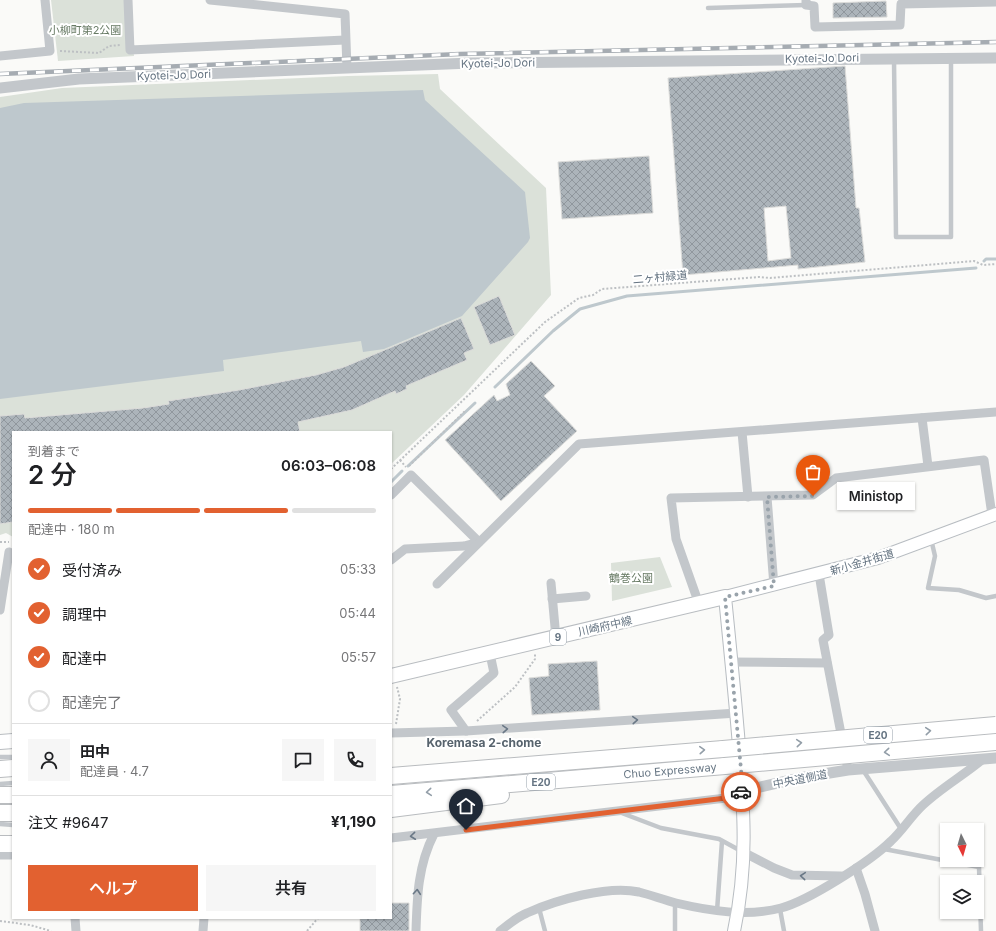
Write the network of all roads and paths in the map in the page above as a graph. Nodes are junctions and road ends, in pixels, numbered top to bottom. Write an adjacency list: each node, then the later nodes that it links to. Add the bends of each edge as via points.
1 (45, 0): 9 (street)
2 (128, 0): 8 (street)
3 (210, 0): 7 (street, via 345,14)
4 (996, 2): 5 (street, via 901,4 900,25 815,27 814,6)
5 (806, 3): 6 (lane)
6 (708, 8)
7 (345, 40): 8 (street, via 130,50); 14 (street)
8 (129, 44): 9 (path, via 109,46 99,53)
9 (50, 51): 10 (street)
10 (0, 56)
11 (894, 57): 12 (street, Kyotei-Jo Dori); 12 (lane, via 896,237 951,237); 14 (street, Kyotei-Jo Dori, via 501,62)
12 (951, 58): 13 (street, Kyotei-Jo Dori)
13 (996, 58)
14 (347, 68): 15 (street, Kyotei-Jo Dori, via 79,79)
15 (0, 88)
16 (996, 264): 22 (path, 二ヶ村緑道, via 983,265 974,261 602,289 593,295 579,298 545,322)
17 (465, 411): 23 (path)
18 (996, 412): 19 (street)
19 (922, 418): 20 (street); 21 (street)
20 (742, 432): 25 (street); 29 (street, via 579,444)
21 (928, 466): 26 (street, via 836,478 813,496); 27 (street, via 984,460)
22 (392, 468)
23 (407, 468)
24 (392, 494): 29 (street, via 411,475)
25 (748, 497): 26 (street); 40 (street, via 671,498 676,539)
26 (767, 497): 35 (street)
27 (994, 514): 28 (main road, 新小金井街道)
28 (931, 539): 32 (main road, 新小金井街道, via 878,558); 37 (lane, via 935,556 928,588 959,590 986,598)
29 (479, 542): 31 (street, via 464,546 405,549); 34 (street)
30 (7, 552): 41 (street)
31 (392, 559)
32 (819, 574): 35 (main road, 新小金井街道); 46 (street, via 829,635 823,640)
33 (551, 583): 39 (street)
34 (437, 584)
35 (774, 586): 38 (main road, 新小金井街道)
36 (586, 596): 39 (street)
37 (996, 596)
38 (725, 597): 40 (main road, 川崎府中線 / 9); 45 (main road)
39 (552, 599): 42 (street)
40 (700, 604): 42 (main road, 川崎府中線 / 9)
41 (0, 610)
42 (556, 638): 43 (main road, 川崎府中線 / 9)
43 (534, 643): 44 (main road, 川崎府中線 / 9); 50 (path, via 536,659 515,687)
44 (490, 654): 47 (main road, 川崎府中線 / 9); 50 (street, via 494,673 450,710)
45 (732, 662): 46 (street); 48 (main road)
46 (827, 663): 65 (street)
47 (393, 676): 51 (path, via 400,699)
48 (737, 713): 50 (street, one-way to 48); 69 (main road)
49 (996, 725): 55 (highway, Chuo Expressway / E20, one-way to 49, bridge)
50 (466, 731): 51 (street)
51 (392, 733)
52 (12, 741): 53 (main road)
53 (0, 742)
54 (996, 742): 63 (highway, Chuo Expressway / E20, one-way to 63, bridge)
55 (682, 752): 60 (highway); 66 (highway, Chuo Expressway / E20)
56 (0, 757): 57 (lane)
57 (12, 757)
58 (996, 758): 59 (street, 中央道側道)
59 (983, 759): 64 (street, 中央道側道); 79 (street, via 924,804)
60 (392, 765)
61 (12, 768): 62 (highway)
62 (0, 769)
63 (691, 769): 70 (highway, Chuo Expressway / E20, one-way to 70); 73 (highway)
64 (862, 769): 65 (street, 中央道側道); 79 (lane)
65 (848, 770): 69 (street, 中央道側道)
66 (392, 776)
67 (0, 784): 68 (lane)
68 (12, 784)
69 (743, 791): 74 (street, 中央道側道, via 726,798); 86 (main road)
70 (392, 794)
71 (0, 795): 72 (highway)
72 (12, 795)
73 (392, 809)
74 (618, 812): 80 (street, 中央道側道); 82 (lane, via 661,828)
75 (0, 813): 76 (highway)
76 (12, 813)
77 (0, 824): 78 (lane)
78 (12, 825)
79 (901, 829): 85 (street)
80 (434, 834): 81 (street, 中央道側道, one-way to 81); 104 (street, one-way to 80, via 417,889 423,862)
81 (392, 838)
82 (722, 841): 86 (lane); 94 (lane)
83 (0, 844): 84 (highway)
84 (12, 844)
85 (882, 848): 89 (street); 111 (lane, via 980,867)
86 (745, 853): 90 (street, one-way to 86, via 792,875); 95 (main road)
87 (0, 855): 88 (street)
88 (12, 855)
89 (856, 868): 90 (street); 110 (street)
90 (842, 876): 93 (street, via 794,904)
91 (675, 903): 92 (street, via 638,892 609,890); 94 (street); 107 (lane)
92 (539, 908): 105 (street, via 516,919); 106 (lane)
93 (780, 909): 95 (street); 109 (lane)
94 (717, 911): 95 (street)
95 (738, 913): 108 (main road)
96 (75, 919): 101 (street)
97 (204, 919): 102 (street)
98 (317, 919): 103 (path)
99 (0, 921): 100 (path)
100 (51, 931)
101 (76, 931)
102 (204, 931)
103 (307, 931)
104 (416, 931)
105 (500, 931)
106 (545, 931)
107 (675, 931)
108 (734, 931)
109 (784, 931)
110 (875, 931)
111 (981, 931)

